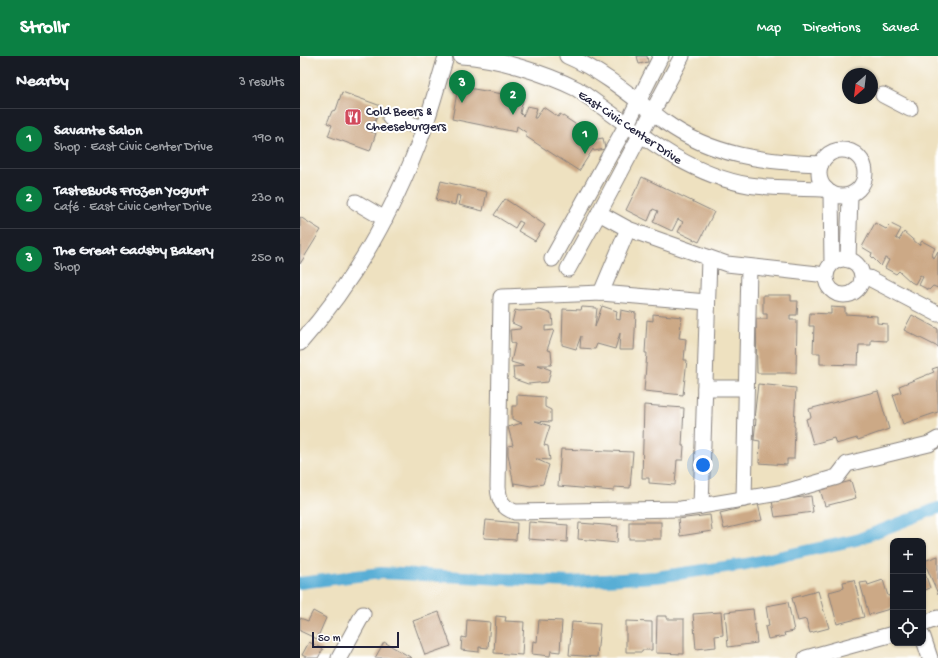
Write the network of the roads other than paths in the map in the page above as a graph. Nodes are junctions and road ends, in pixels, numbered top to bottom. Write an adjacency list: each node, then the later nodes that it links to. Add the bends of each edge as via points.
1 (461, 56): 5 (street); 11 (street, East Civic Center Drive, via 477,57 559,81 577,89)
2 (567, 56): 7 (street, East Civic Center Drive)
3 (660, 56): 7 (street)
4 (682, 56): 9 (street)
5 (440, 58): 12 (street)
6 (883, 95): 8 (street)
7 (638, 100): 9 (street, East Civic Center Drive); 11 (street)
8 (910, 109)
9 (652, 112): 13 (street); 14 (street, East Civic Center Drive, via 691,137 736,155 782,162)
10 (390, 118): 12 (street)
11 (627, 124): 13 (street, East Civic Center Drive); 22 (street)
12 (424, 128): 19 (street)
13 (641, 134): 15 (street, East Civic Center Drive, via 678,159 723,179 750,185); 18 (street)
14 (821, 164): 15 (street, via 820,177); 16 (street, via 831,153 838,151 857,156 863,165 864,175 861,185)
15 (829, 191): 16 (street, East Civic Center Drive, via 844,196); 26 (street)
16 (850, 195): 23 (street)
17 (356, 202): 19 (street)
18 (599, 213): 20 (street); 25 (street)
19 (385, 219): 31 (street, via 338,296)
20 (628, 229): 21 (street); 28 (street)
21 (709, 258): 24 (street); 29 (street)
22 (552, 259)
23 (848, 260): 26 (street); 27 (street, via 855,264)
24 (749, 267): 26 (street); 33 (street)
25 (568, 268)
26 (826, 271): 27 (street, via 830,288 845,295 856,290)
27 (864, 277): 30 (street)
28 (601, 293): 29 (street); 36 (street, via 501,296 499,501 507,509 515,512 681,509)
29 (707, 302): 32 (street)
30 (938, 314)
31 (300, 343)
32 (705, 388): 33 (street); 36 (street)
33 (746, 388): 35 (street)
34 (938, 439): 35 (street, via 929,444 847,464 837,477 785,492)
35 (744, 499): 36 (street)
36 (701, 506)
37 (363, 614): 42 (street)
38 (938, 618): 39 (street)
39 (926, 623)
40 (890, 635): 43 (street)
41 (926, 646): 44 (street)
42 (339, 658)
43 (806, 658)
44 (930, 658)

